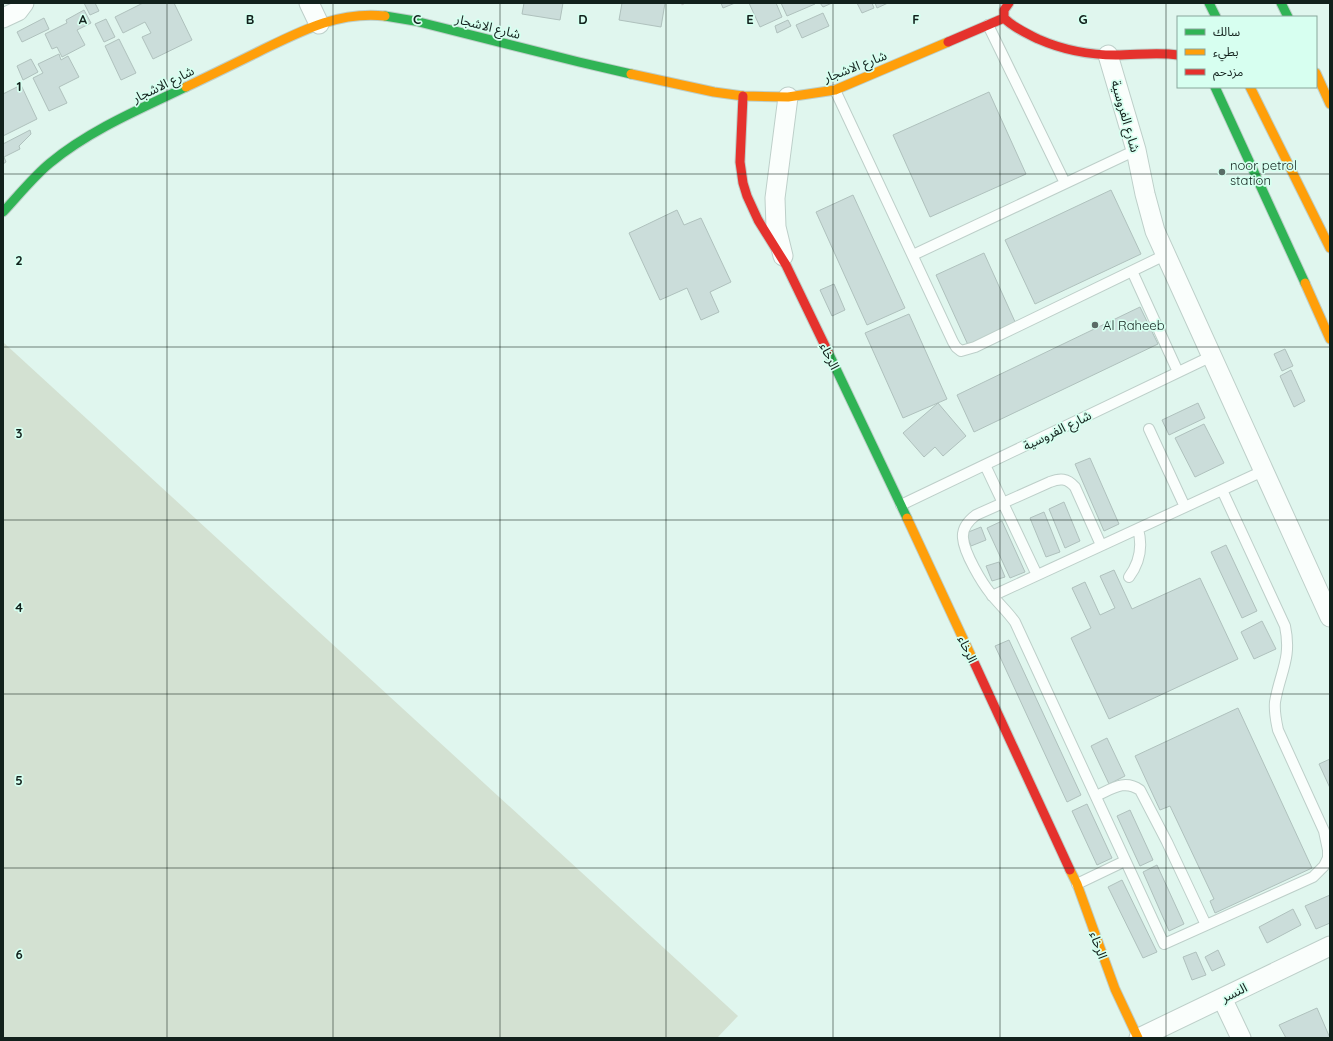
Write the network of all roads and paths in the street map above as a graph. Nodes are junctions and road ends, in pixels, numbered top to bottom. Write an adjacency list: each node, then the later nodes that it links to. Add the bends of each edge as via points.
1 (24, 3): 8 (street, via 18,10)
2 (309, 3): 10 (street)
3 (1009, 3): 9 (main road, via 1004,10)
4 (1209, 3): 6 (main road)
5 (1281, 3): 7 (main road)
6 (1216, 16)
7 (1288, 16)
8 (3, 18)
9 (1004, 18): 11 (main road, شارع الاشجار); 12 (main road, via 1019,30 1053,46)
10 (319, 24): 20 (main road, شارع الاشجار, via 359,15 415,21 579,62); 25 (main road, شارع الاشجار, via 94,133 48,164)
11 (988, 25): 18 (main road, شارع الاشجار); 24 (lane)
12 (1108, 55): 13 (main road); 23 (street, شارع الفروسية)
13 (1177, 55)
14 (1317, 75): 19 (main road)
15 (1317, 75): 22 (main road)
16 (1215, 88): 31 (main road)
17 (1250, 88): 26 (main road)
18 (835, 90): 21 (main road, شارع الاشجار); 27 (lane)
19 (1330, 95)
20 (743, 96): 21 (main road, شارع الاشجار); 29 (main road, الرخاء, via 740,151 742,178 763,230)
21 (788, 97): 29 (street, الرخاء, via 775,198 776,227)
22 (1330, 104)
23 (1136, 150): 24 (lane); 28 (street, شارع الفروسية, via 1149,210)
24 (1066, 183): 27 (lane)
25 (3, 212)
26 (1330, 248)
27 (913, 255): 30 (lane, via 953,342 961,351 975,347)
28 (1166, 255): 30 (lane); 32 (street, شارع الفروسية)
29 (786, 265): 39 (main road, الرخاء)
30 (1132, 271): 33 (lane)
31 (1330, 339)
32 (1212, 356): 33 (lane, شارع الفروسية); 36 (street, شارع الفروسية)
33 (1178, 372): 35 (lane, شارع الفروسية)
34 (1149, 429): 40 (lane)
35 (985, 465): 38 (lane); 39 (lane, شارع الفروسية)
36 (1263, 471): 37 (lane); 46 (street, شارع الفروسية)
37 (1222, 490): 40 (lane); 50 (lane, via 1285,626 1288,652 1275,703 1275,716 1278,730 1324,831 1328,858 1313,877)
38 (1004, 503): 42 (lane, via 1050,482 1061,478 1067,480 1075,487); 43 (lane); 45 (lane, via 970,519 964,531 965,546 977,573)
39 (901, 505): 49 (main road, الرخاء)
40 (1185, 507): 41 (lane)
41 (1138, 528): 42 (lane); 44 (lane, via 1140,553 1138,562)
42 (1101, 545): 43 (lane)
43 (1037, 575): 45 (lane)
44 (1128, 577)
45 (992, 596): 47 (lane, via 1015,622)
46 (1330, 617)
47 (1096, 796): 48 (lane); 50 (lane, via 1121,785 1133,785 1140,790)
48 (1125, 861): 49 (lane); 50 (lane, via 1164,944)
49 (1077, 884): 53 (main road, الرخاء, via 1116,989)
50 (1206, 925)
51 (1330, 946): 52 (street, النسر)
52 (1222, 998): 53 (street, النسر); 54 (street)
53 (1143, 1037)
54 (1241, 1038)

